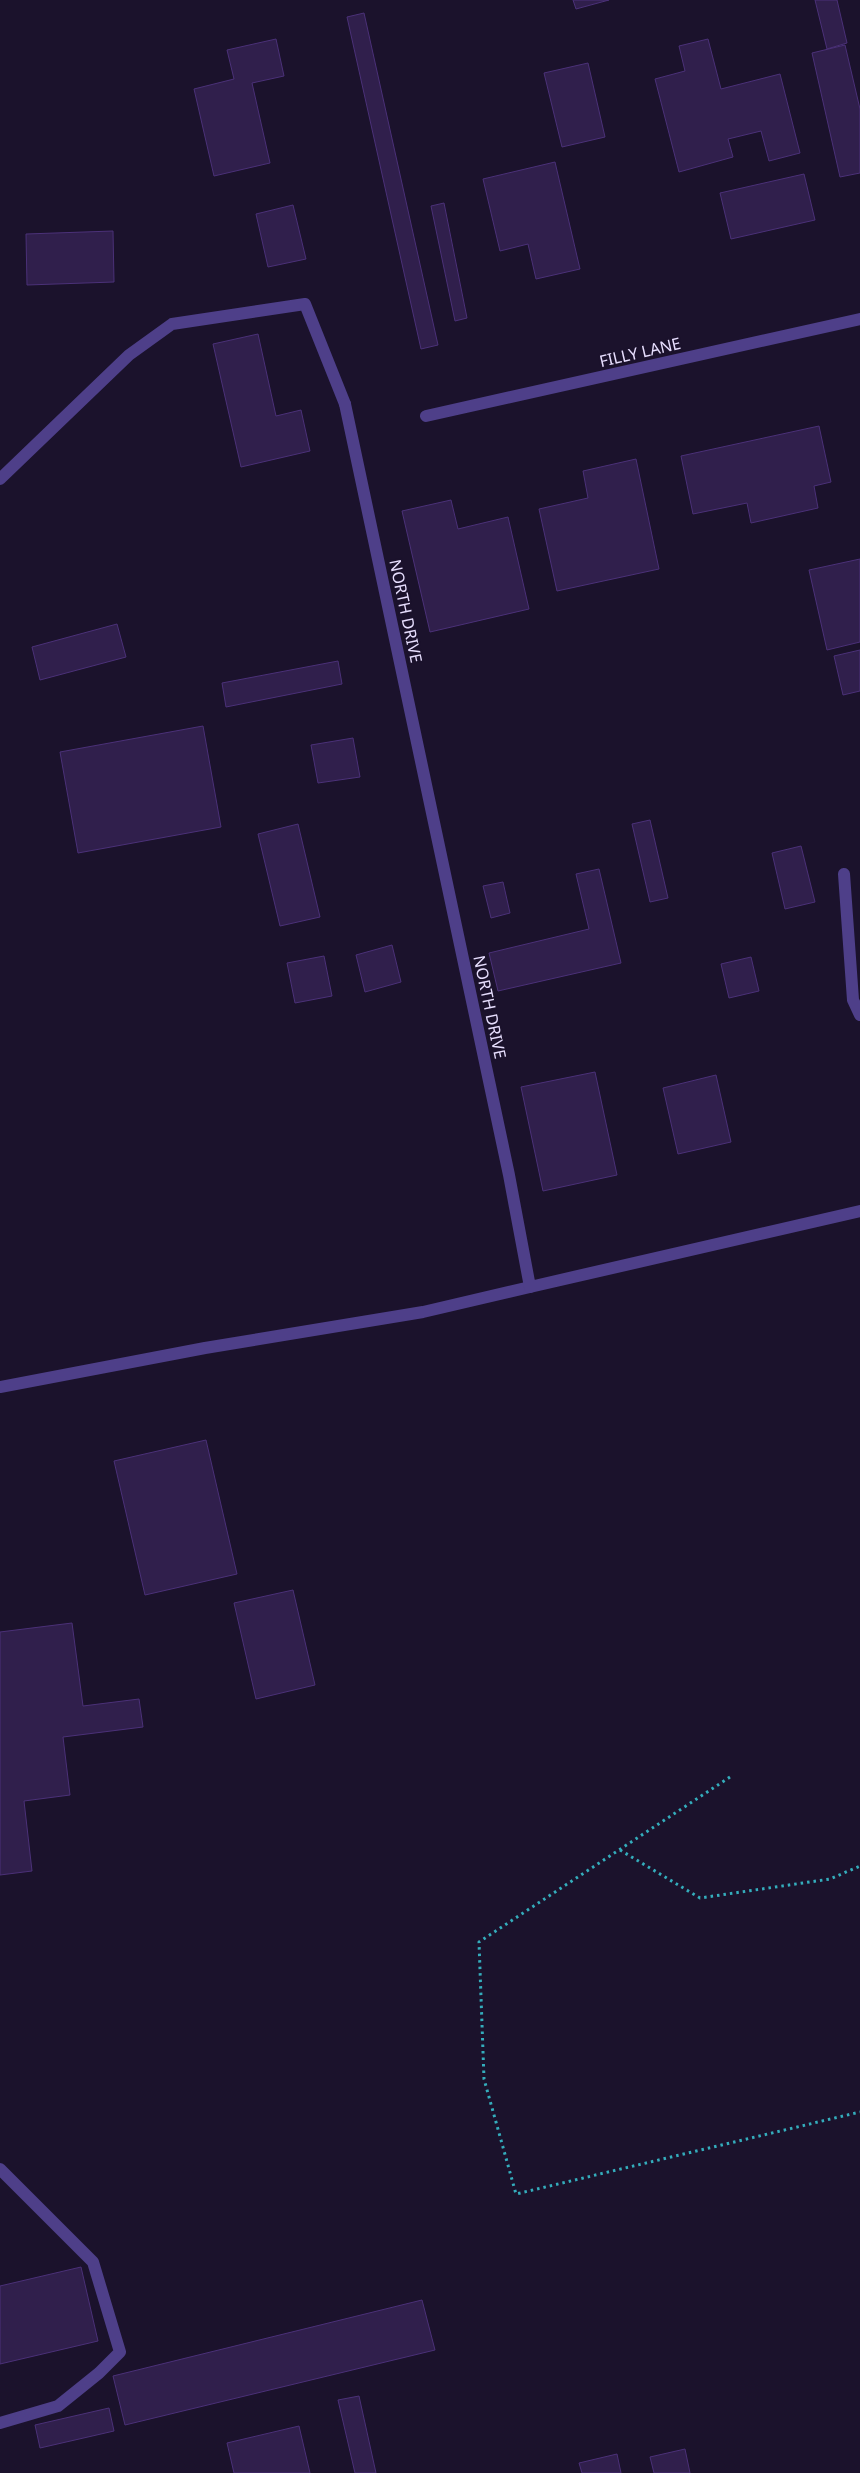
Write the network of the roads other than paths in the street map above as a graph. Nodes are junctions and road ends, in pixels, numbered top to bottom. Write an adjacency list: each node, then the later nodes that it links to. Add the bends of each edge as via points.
1 (860, 319): 2 (street, FILLY LANE)
2 (426, 416)
3 (0, 479): 7 (street, NORTH DRIVE, via 129,355 172,324 305,304 345,404 499,1126)
4 (844, 874): 5 (street, via 853,1000)
5 (860, 1015)
6 (860, 1211): 7 (street)
7 (530, 1287): 8 (street, via 423,1312 205,1348)
8 (0, 1387)
9 (0, 2169): 10 (street, via 93,2262 120,2352 58,2406)
10 (0, 2423)

